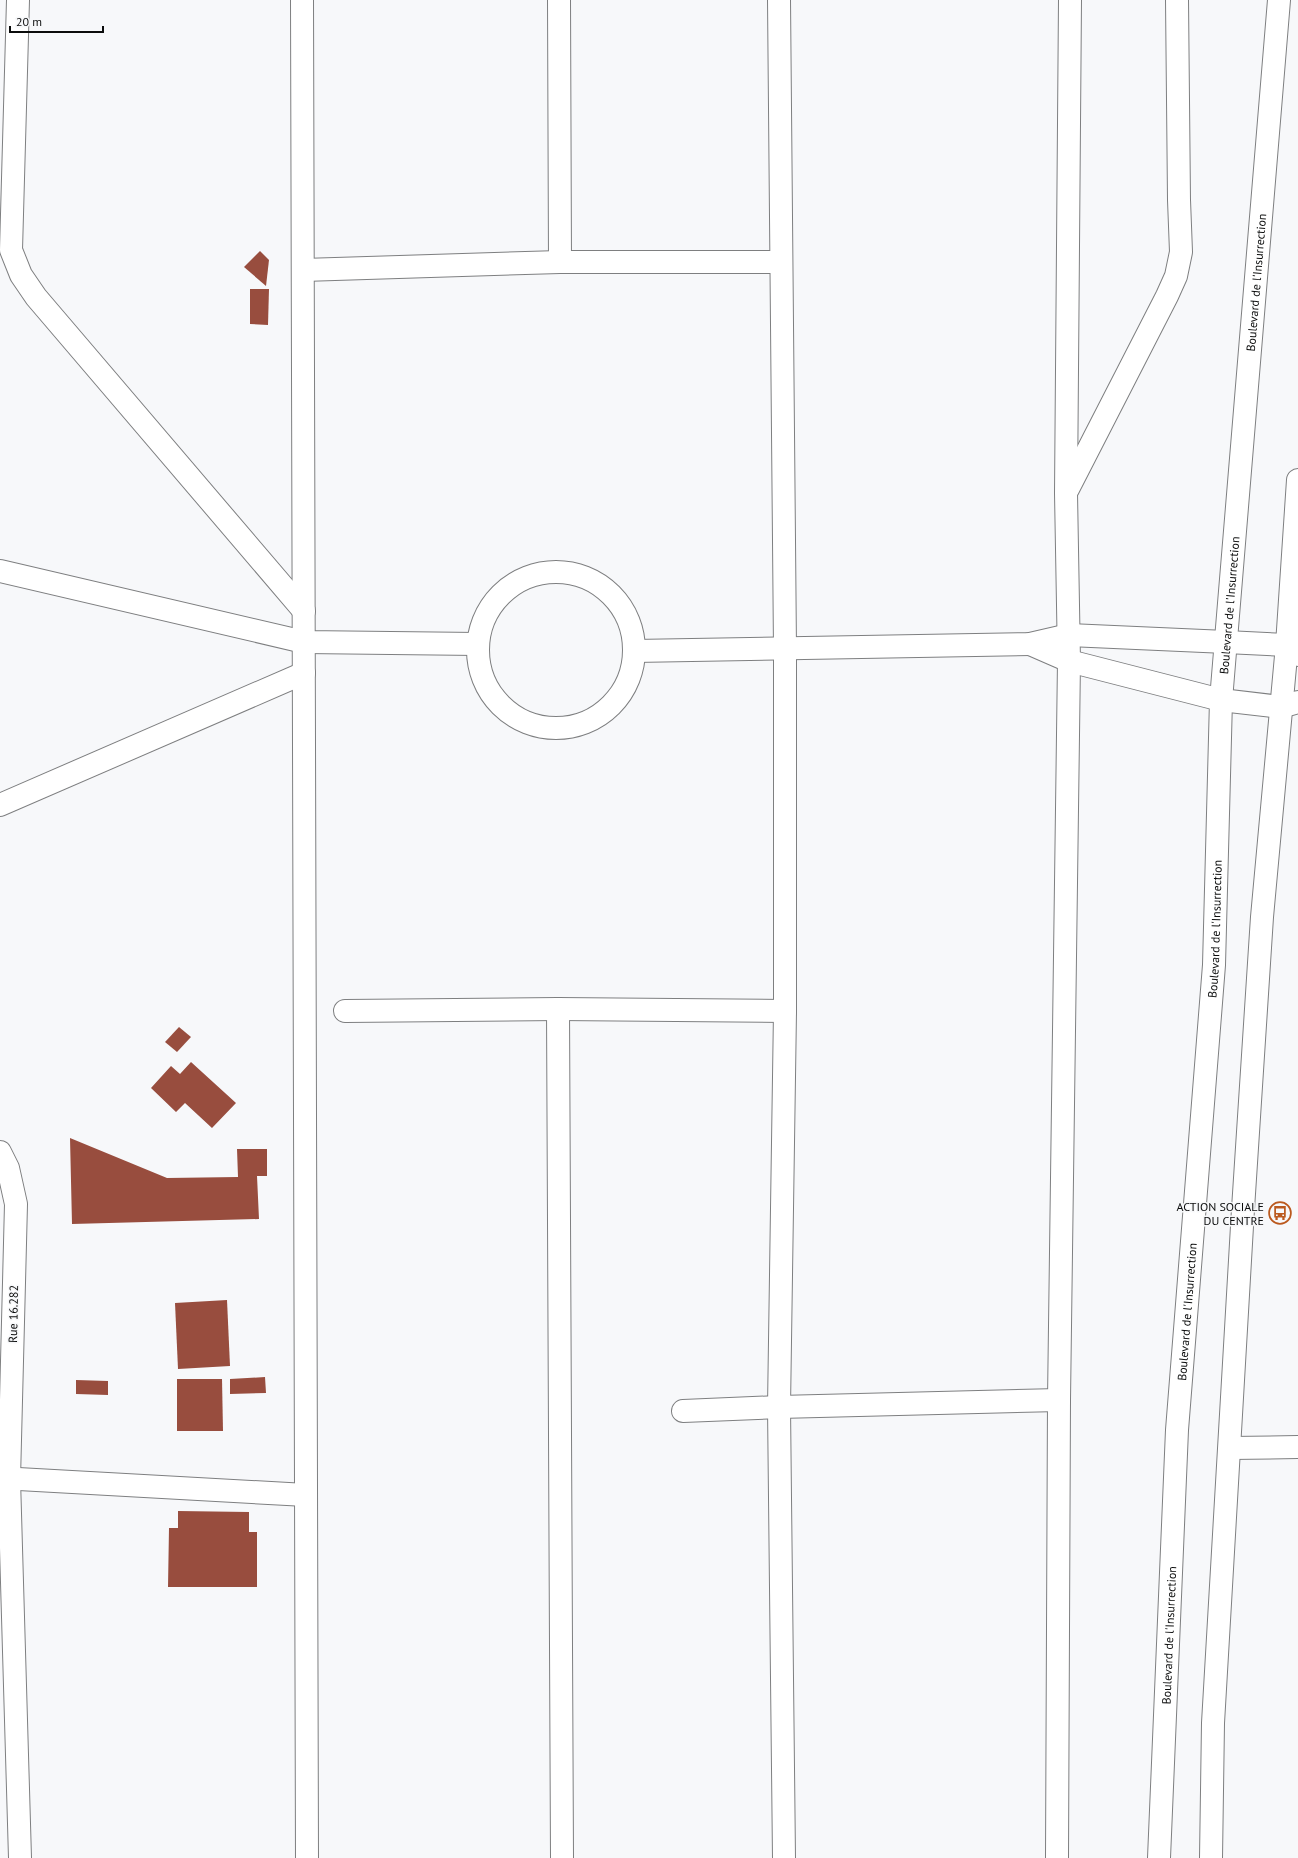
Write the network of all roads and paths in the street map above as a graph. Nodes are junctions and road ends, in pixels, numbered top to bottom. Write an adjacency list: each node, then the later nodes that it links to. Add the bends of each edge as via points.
1 (18, 0): 8 (street)
2 (302, 0): 11 (street)
3 (559, 0): 9 (street)
4 (779, 0): 10 (street)
5 (1070, 0): 13 (street)
6 (1177, 0): 13 (street, via 1181,252 1176,276)
7 (1279, 0): 18 (street, Boulevard de l'Insurrection)
8 (9, 22): 15 (street, via 11,250 21,275 36,297)
9 (560, 262): 10 (street); 11 (street)
10 (782, 262): 21 (street)
11 (303, 270): 15 (street)
12 (1298, 480): 22 (street)
13 (1066, 493): 16 (street)
14 (0, 571): 17 (street)
15 (304, 611): 17 (street)
16 (1069, 635): 18 (street); 20 (street); 24 (street)
17 (304, 642): 19 (street); 25 (street)
18 (1226, 642): 22 (street); 26 (street, Boulevard de l'Insurrection)
19 (478, 644): 23 (street, via 486,614 507,589 536,574 555,571 583,576 610,592 628,616 635,643); 23 (street, via 478,659 486,686 510,713 536,726 566,728 598,716 620,696 631,675)
20 (1030, 644): 21 (street); 24 (street)
21 (785, 648): 23 (street); 31 (street)
22 (1292, 650): 27 (street)
23 (634, 651)
24 (1069, 661): 26 (street); 33 (street)
25 (304, 673): 28 (street); 39 (street)
26 (1221, 700): 27 (street); 45 (street, Boulevard de l'Insurrection, via 1214,965 1177,1430)
27 (1289, 704): 37 (street, via 1262,917)
28 (0, 806)
29 (558, 1009): 30 (street); 31 (street); 42 (street)
30 (345, 1011)
31 (785, 1011): 34 (street)
32 (0, 1152): 38 (street, Rue 16.282, via 8,1168 16,1204)
33 (1058, 1400): 34 (street); 44 (street)
34 (779, 1407): 35 (street); 43 (street)
35 (683, 1411)
36 (1298, 1446): 37 (street)
37 (1230, 1448): 46 (street, via 1213,1723)
38 (4, 1478): 39 (street); 40 (street, Rue 16.282)
39 (306, 1495): 41 (street)
40 (20, 1858)
41 (307, 1858)
42 (562, 1858)
43 (784, 1858)
44 (1057, 1858)
45 (1159, 1858)
46 (1211, 1858)

